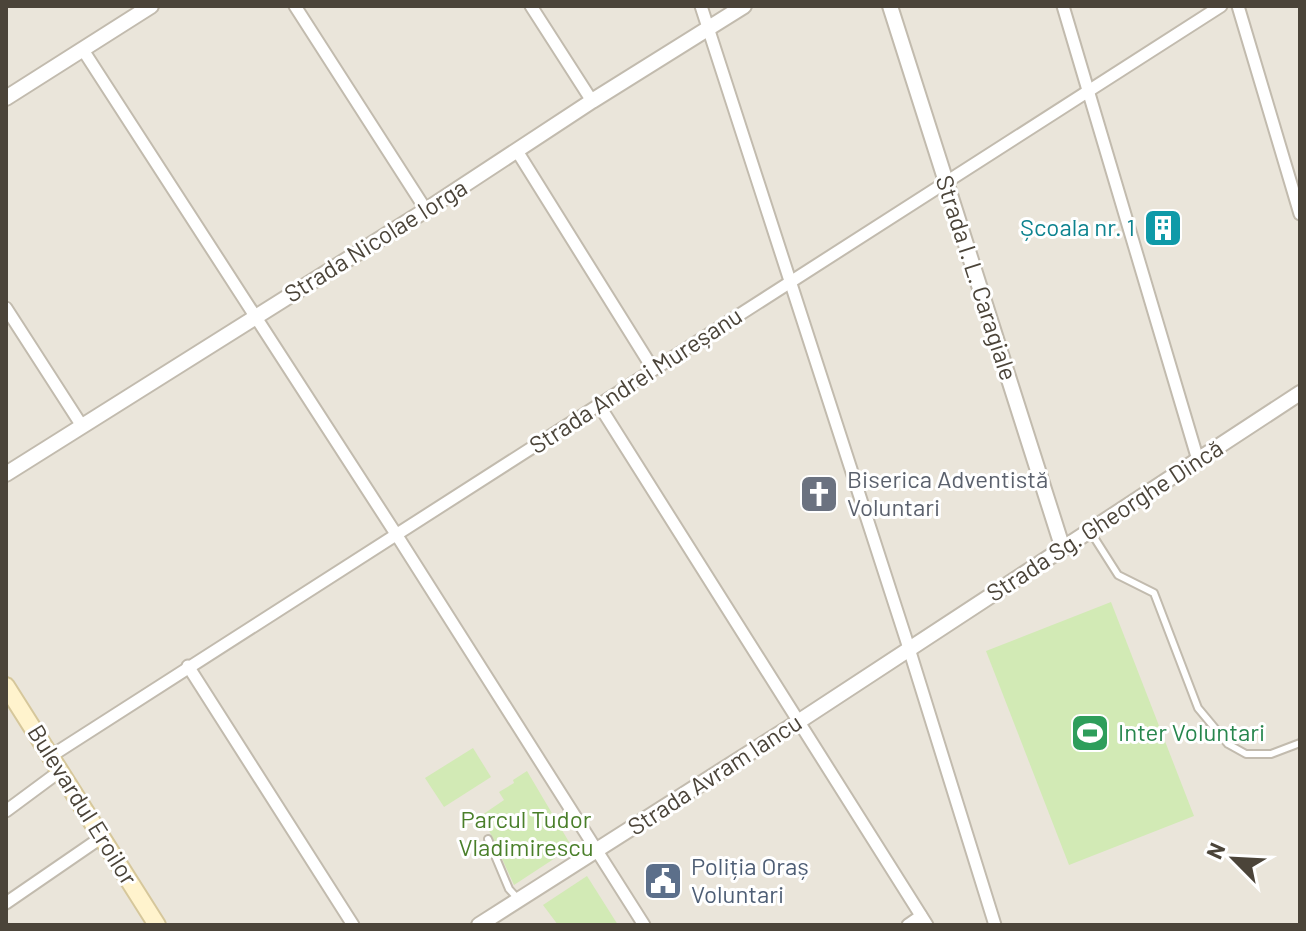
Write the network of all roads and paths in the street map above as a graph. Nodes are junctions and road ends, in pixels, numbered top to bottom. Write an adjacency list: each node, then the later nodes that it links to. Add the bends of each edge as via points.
1 (151, 6): 11 (street)
2 (295, 6): 18 (street)
3 (531, 6): 14 (street)
4 (701, 6): 10 (street)
5 (744, 6): 10 (street, Strada Nicolae Iorga)
6 (890, 6): 16 (street, Strada I. L. Caragiale)
7 (1063, 6): 12 (street)
8 (1221, 6): 12 (street, Strada Andrei Mureșanu)
9 (1238, 6): 17 (street)
10 (708, 28): 14 (street, Strada Nicolae Iorga); 20 (street)
11 (83, 50): 13 (street); 22 (street)
12 (1089, 92): 16 (street, Strada Andrei Mureșanu); 27 (street)
13 (6, 98)
14 (592, 101): 15 (street, Strada Nicolae Iorga)
15 (517, 151): 18 (street, Strada Nicolae Iorga); 23 (street)
16 (945, 182): 20 (street, Strada Andrei Mureșanu); 31 (street, Strada I. L. Caragiale)
17 (1296, 184): 19 (street)
18 (426, 210): 22 (street, Strada Nicolae Iorga)
19 (1300, 214)
20 (789, 283): 23 (street, Strada Andrei Mureșanu); 32 (street)
21 (6, 308): 26 (street)
22 (256, 316): 26 (street, Strada Nicolae Iorga); 30 (street)
23 (653, 369): 25 (street, Strada Andrei Mureșanu)
24 (1300, 393): 27 (street, Strada Sg. Gheorghe Dincă)
25 (599, 405): 30 (street, Strada Andrei Mureșanu); 35 (street)
26 (82, 426): 28 (street, Strada Nicolae Iorga)
27 (1198, 460): 29 (street, Strada Sg. Gheorghe Dincă)
28 (6, 474)
29 (1090, 531): 31 (street, Strada Sg. Gheorghe Dincă); 36 (lane, via 1118,575 1154,593 1198,708 1228,744 1246,754 1271,754)
30 (396, 534): 33 (street, Strada Andrei Mureșanu); 42 (street)
31 (1063, 549): 32 (street, Strada Sg. Gheorghe Dincă)
32 (909, 650): 35 (street, Strada Avram Iancu); 51 (street)
33 (188, 666): 37 (street, Strada Andrei Mureșanu); 47 (street)
34 (6, 686): 37 (main road, Bulevardul Eroilor)
35 (798, 722): 42 (street, Strada Avram Iancu); 45 (street)
36 (1300, 743)
37 (51, 756): 38 (main road, Bulevardul Eroilor)
38 (60, 771): 39 (street); 40 (main road, Bulevardul Eroilor)
39 (6, 811)
40 (102, 837): 44 (street); 46 (main road, Bulevardul Eroilor)
41 (488, 839): 43 (lane)
42 (597, 851): 43 (street, Strada Avram Iancu); 49 (street)
43 (519, 900): 48 (street, Strada Avram Iancu)
44 (6, 903)
45 (924, 920): 50 (street)
46 (157, 925)
47 (353, 925)
48 (479, 925)
49 (644, 925)
50 (908, 925)
51 (995, 925)

